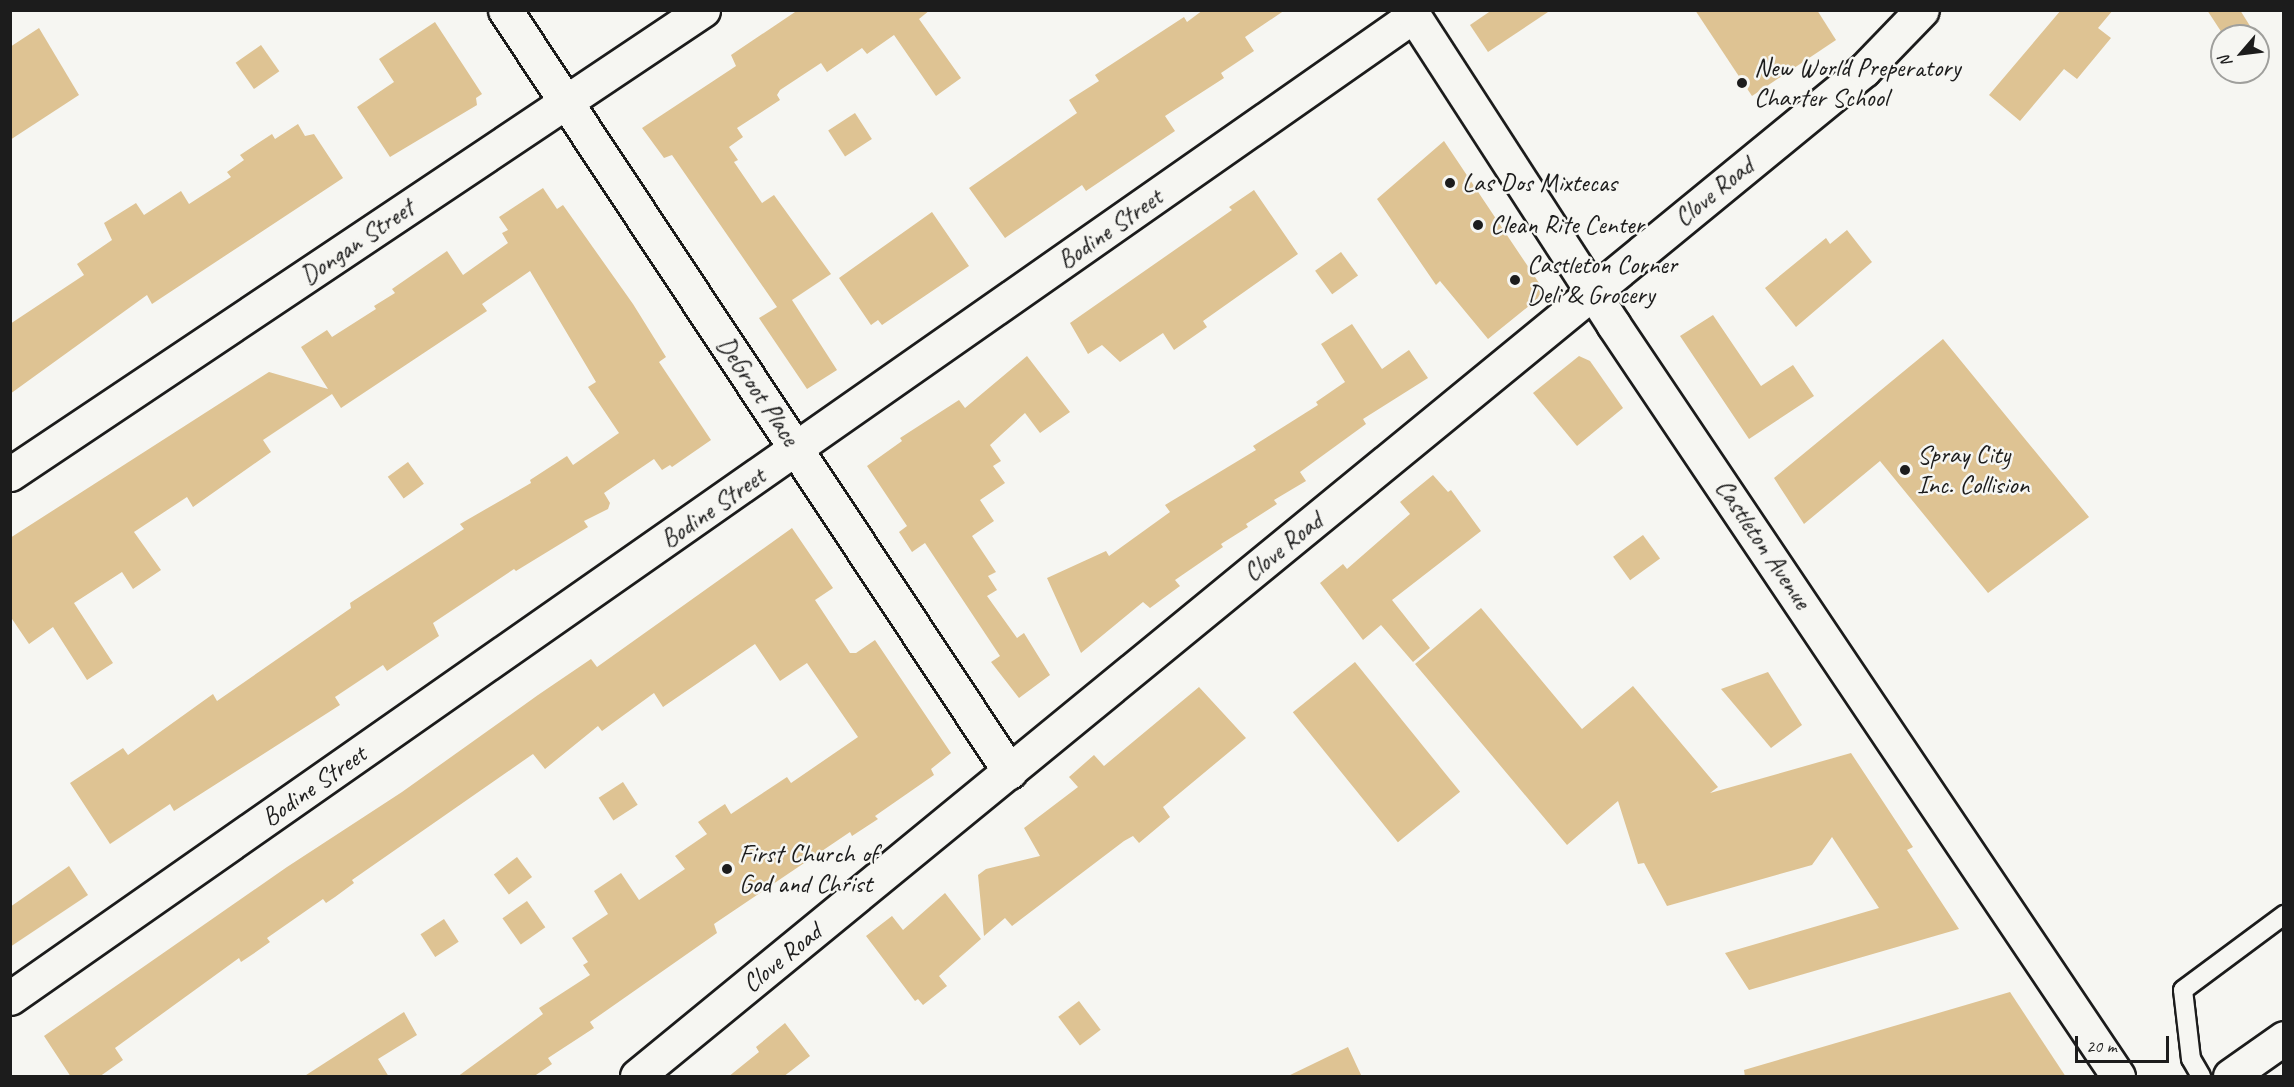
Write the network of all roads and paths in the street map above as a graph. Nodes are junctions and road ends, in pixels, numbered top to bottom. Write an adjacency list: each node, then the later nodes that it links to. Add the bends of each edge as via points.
1 (505, 10): 5 (street, DeGroot Place)
2 (703, 10): 5 (street, Dongan Street)
3 (1922, 10): 6 (street, Clove Road, via 1864,70)
4 (1412, 13): 6 (street, Castleton Avenue); 7 (street, Bodine Street)
5 (566, 102): 7 (street, DeGroot Place); 8 (street, Dongan Street)
6 (1594, 292): 9 (street, Clove Road); 14 (street, Castleton Avenue)
7 (797, 450): 9 (street, DeGroot Place); 11 (street, Bodine Street)
8 (10, 474)
9 (1010, 772): 13 (street, Clove Road)
10 (2283, 915): 15 (lane, via 2184,990 2191,1059)
11 (10, 998)
12 (2283, 1038): 16 (street)
13 (637, 1077)
14 (2118, 1077)
15 (2201, 1077)
16 (2230, 1077)

